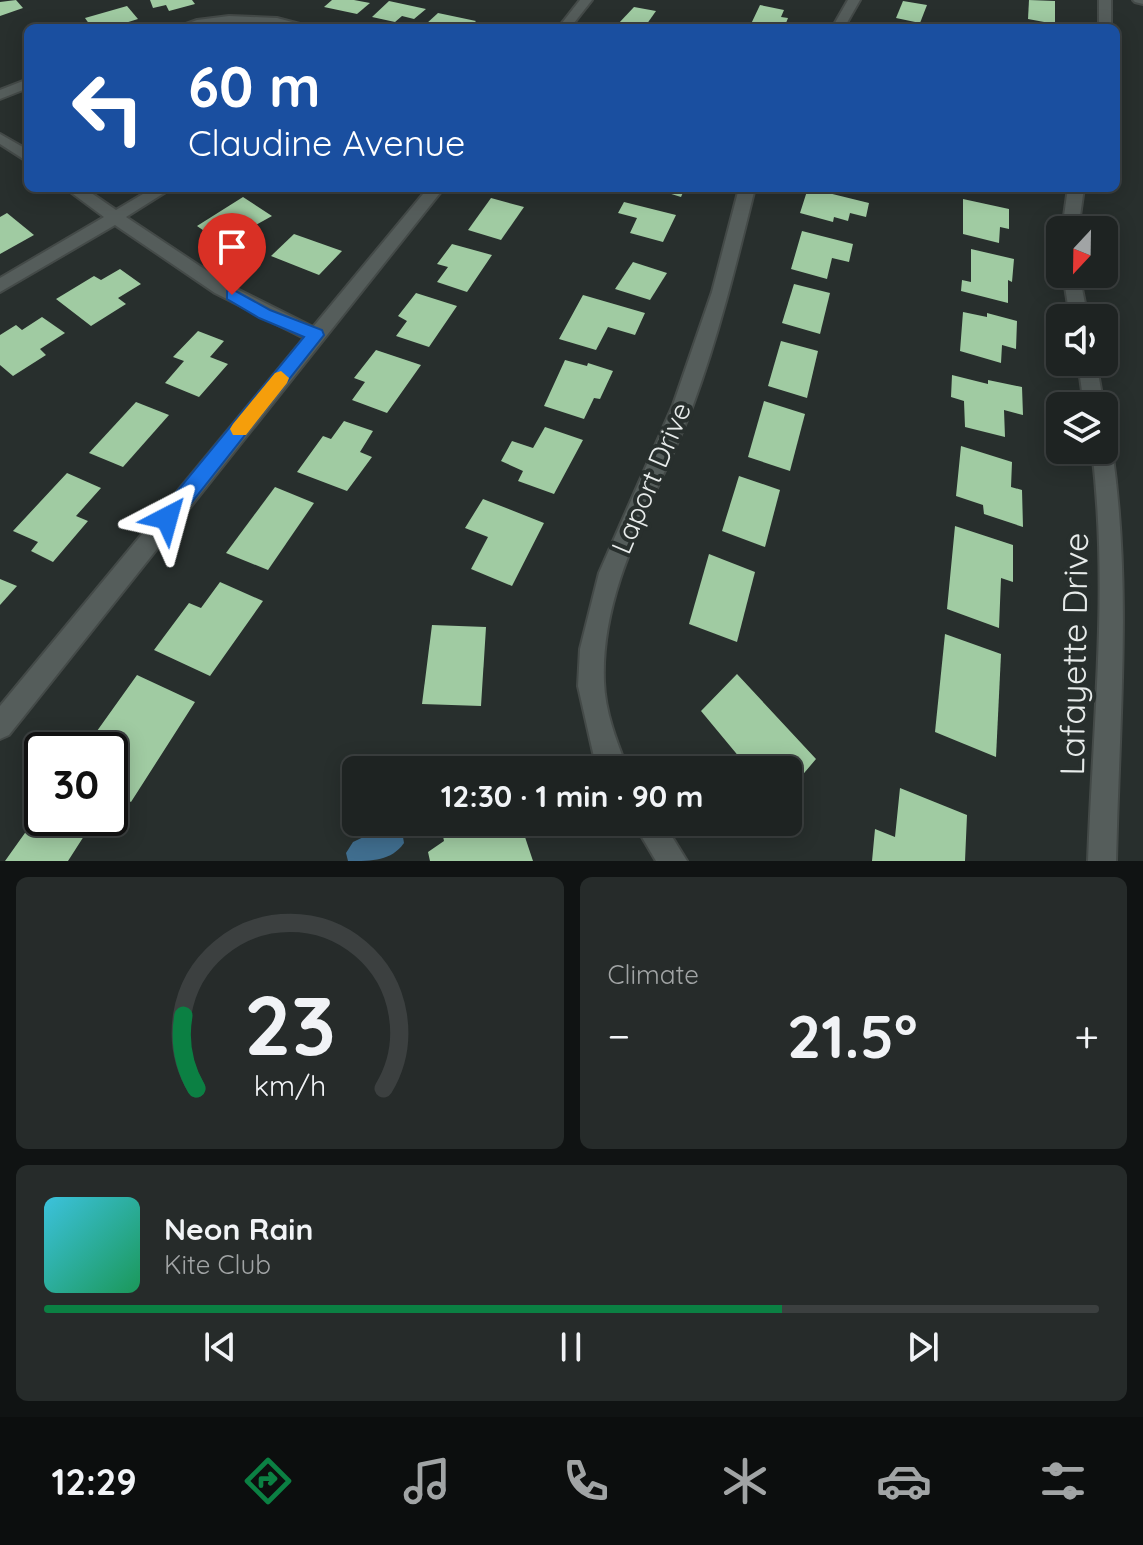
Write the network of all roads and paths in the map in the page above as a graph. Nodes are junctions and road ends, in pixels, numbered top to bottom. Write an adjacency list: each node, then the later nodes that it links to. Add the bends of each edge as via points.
1 (586, 0): 6 (street)
2 (854, 0): 7 (street)
3 (1105, 0): 8 (street)
4 (208, 24): 5 (street, via 242,19)
5 (292, 24)
6 (567, 24)
7 (840, 24)
8 (1105, 24)
9 (24, 85): 10 (street)
10 (0, 95)
11 (0, 138): 12 (street)
12 (24, 154)
13 (79, 192): 19 (street)
14 (157, 192): 19 (street)
15 (433, 192): 21 (street)
16 (746, 192): 24 (street, Laport Drive, via 688,391 610,573 592,649 591,686)
17 (1075, 192): 18 (street)
18 (1072, 216)
19 (116, 217): 20 (street); 21 (street, via 232,295)
20 (0, 286)
21 (316, 335): 23 (street)
22 (1104, 464): 27 (street, Lafayette Drive, via 1114,549 1114,630)
23 (0, 726)
24 (607, 756)
25 (656, 836): 26 (street)
26 (673, 861)
27 (1102, 861)

